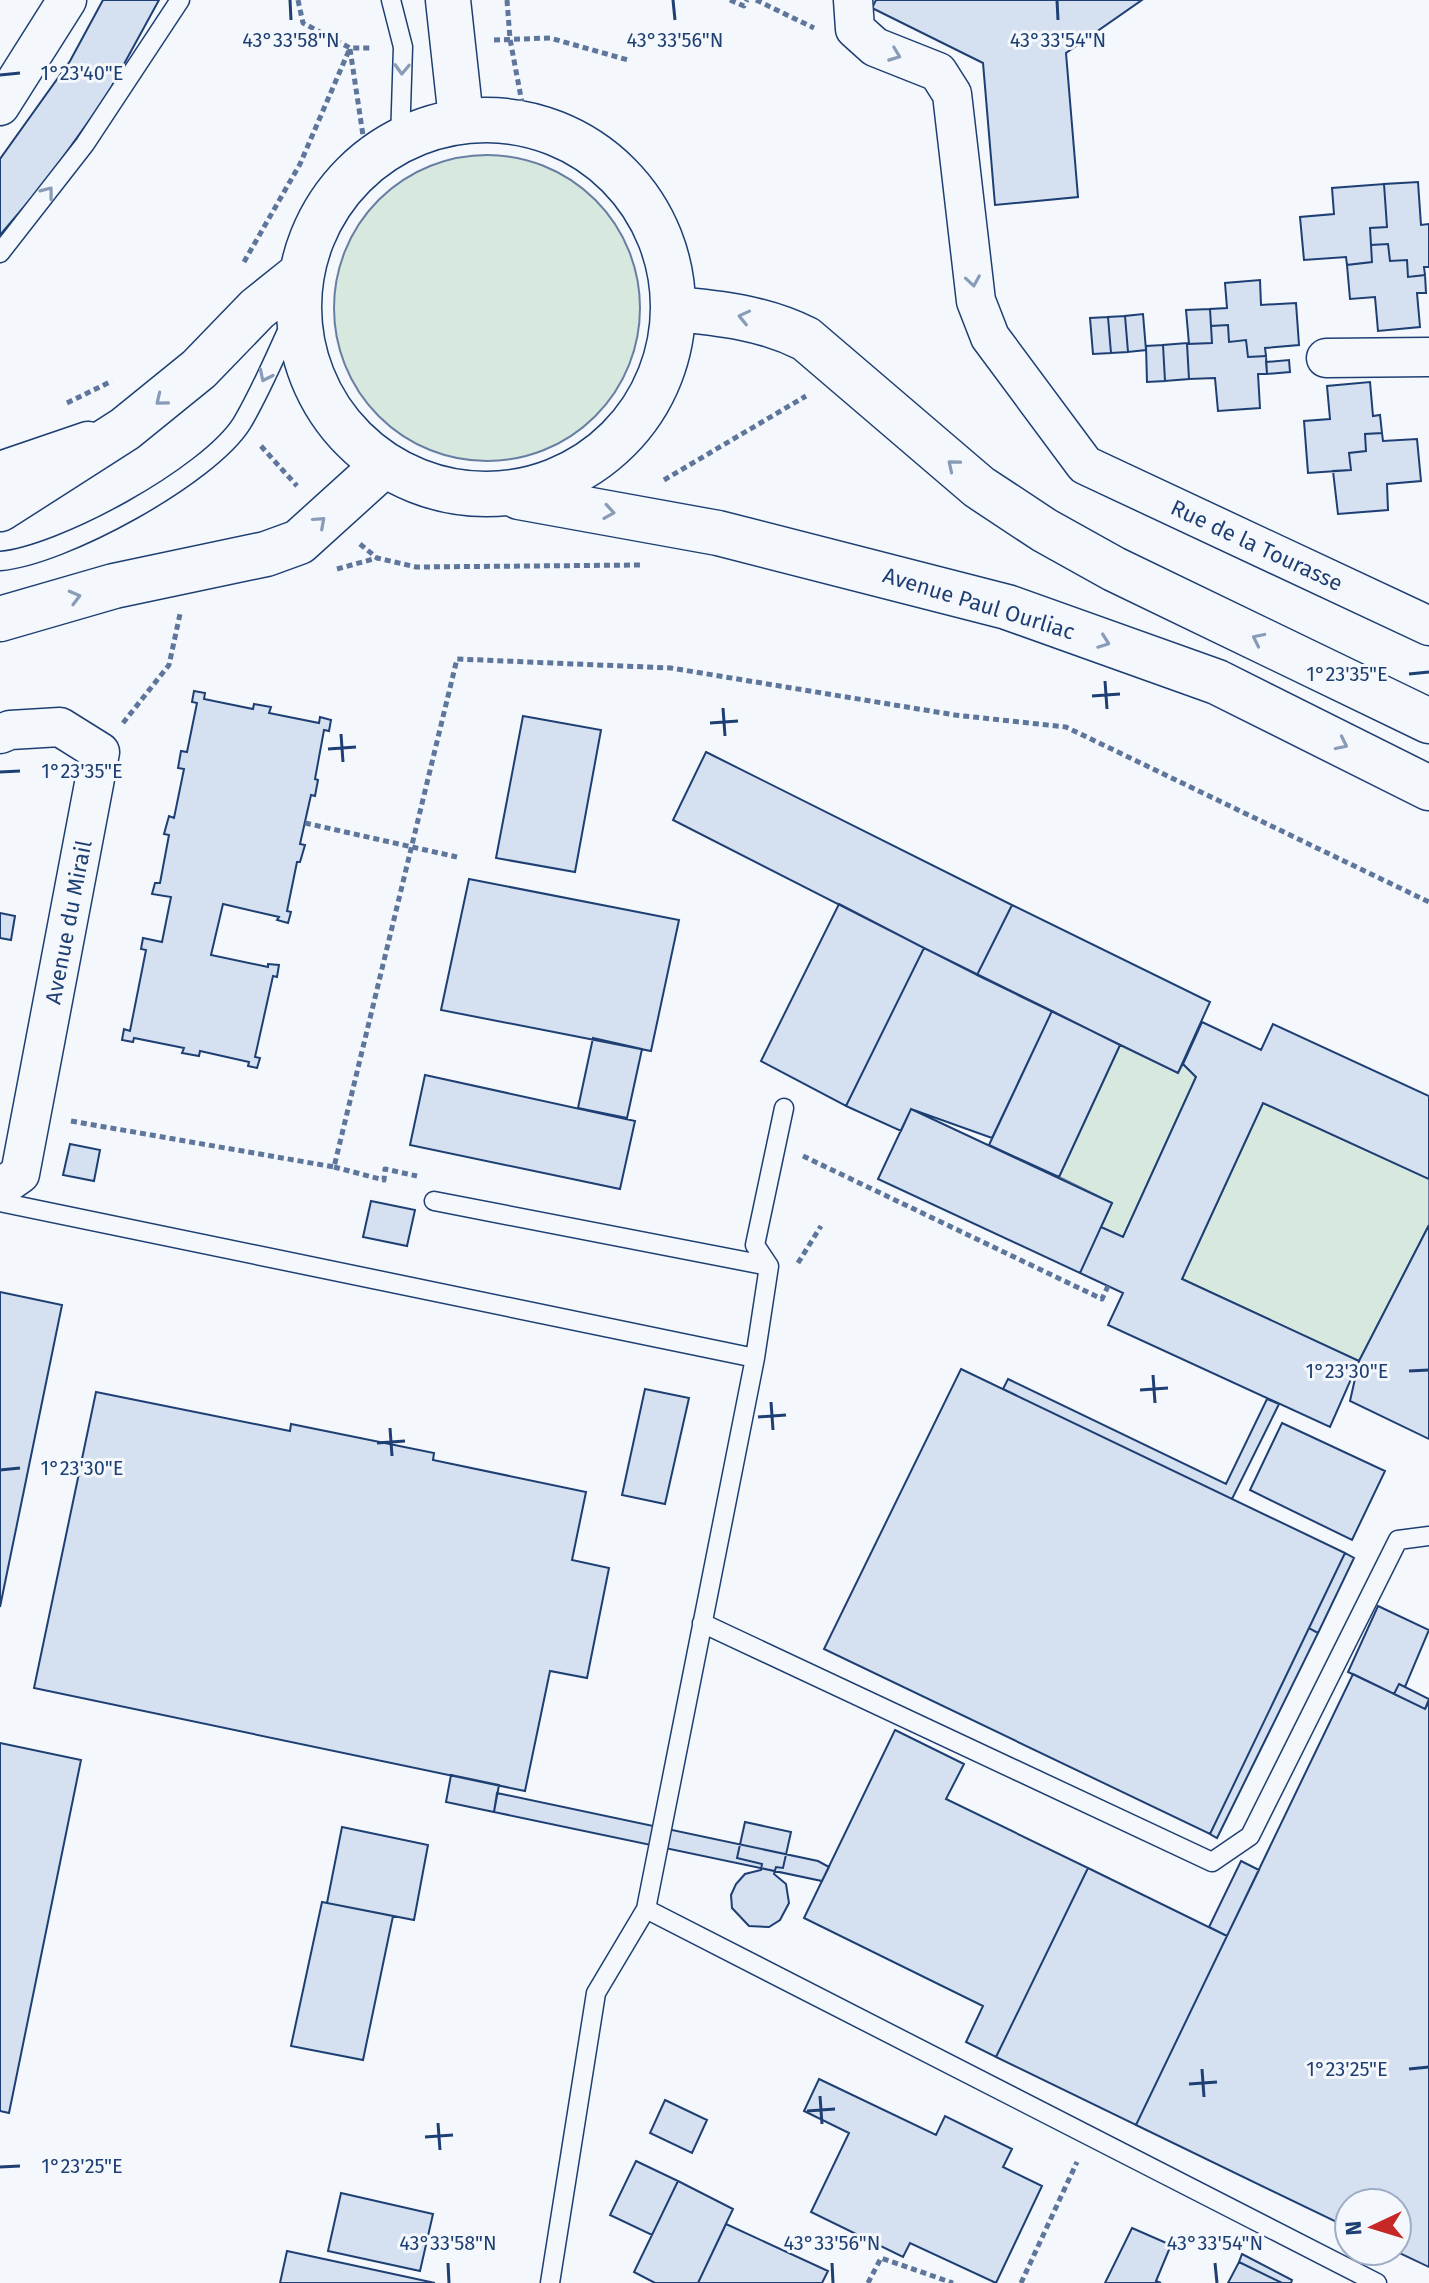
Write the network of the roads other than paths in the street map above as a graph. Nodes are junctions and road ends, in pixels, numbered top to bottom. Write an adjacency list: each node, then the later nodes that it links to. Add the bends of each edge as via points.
1 (67, 0): 6 (street)
2 (180, 0): 9 (lane, one-way to 2, via 85,144)
3 (391, 0): 8 (lane, one-way to 8, via 403,47)
4 (448, 0): 7 (main road)
5 (852, 4): 21 (street, Rue de la Tourasse, one-way to 21, via 855,29 875,47 938,72 952,94 976,301 990,337 1085,465)
6 (0, 106)
7 (461, 119): 8 (main road); 11 (main road, via 526,124 565,137 631,188 664,252)
8 (383, 151): 10 (main road, via 337,194 315,231)
9 (0, 253)
10 (300, 290): 14 (main road, one-way to 14, via 257,309 199,369); 15 (main road, via 310,372 324,402 349,436); 19 (lane, one-way to 19, via 241,425 192,473 105,526)
11 (674, 309): 17 (main road, via 664,365 632,426 602,456 571,475); 22 (main road, one-way to 11, via 1044,530 979,487 806,339 778,325)
12 (1429, 357): 13 (street)
13 (1326, 358)
14 (125, 429): 16 (street); 18 (main road)
15 (384, 465): 17 (main road, via 452,492); 20 (main road, one-way to 15, via 299,542)
16 (0, 471)
17 (505, 495): 24 (main road, Avenue Paul Ourliac, one-way to 24, via 718,533 1007,607 1217,682)
18 (0, 509)
19 (0, 561)
20 (0, 619)
21 (1429, 626)
22 (1429, 721)
23 (0, 734): 26 (street, Avenue du Mirail, via 60,727 100,752 20,1174)
24 (1429, 788)
25 (784, 1108): 29 (lane, via 755,1245)
26 (0, 1188)
27 (434, 1201): 29 (lane)
28 (0, 1202): 30 (lane)
29 (769, 1266): 30 (lane)
30 (755, 1358): 32 (lane)
31 (1429, 1536): 32 (lane, via 1398,1540 1250,1836 1212,1862)
32 (702, 1623): 33 (lane)
33 (646, 1909): 34 (lane, via 596,1993); 35 (lane)
34 (550, 2283)
35 (1377, 2283)

